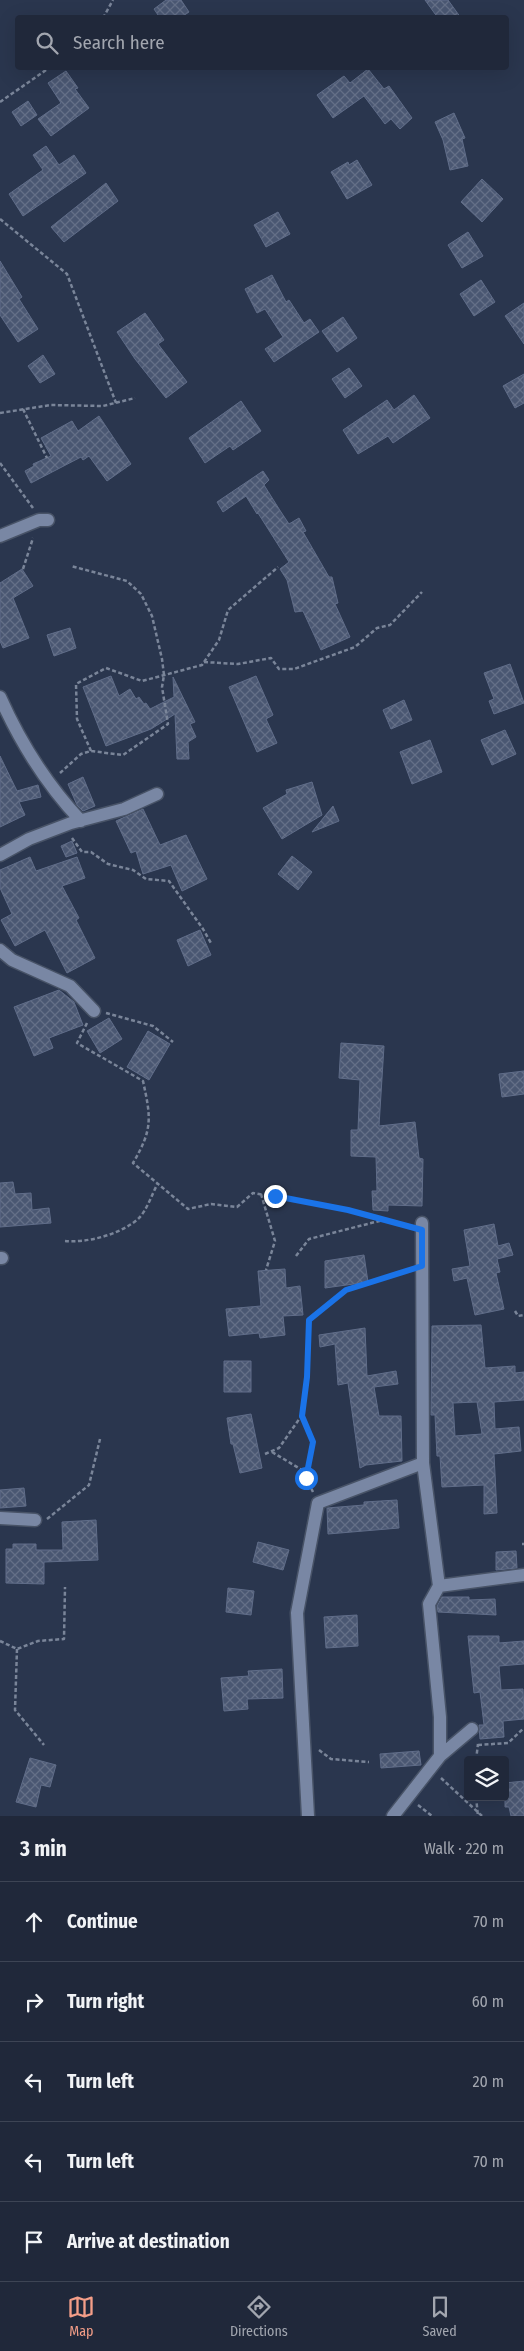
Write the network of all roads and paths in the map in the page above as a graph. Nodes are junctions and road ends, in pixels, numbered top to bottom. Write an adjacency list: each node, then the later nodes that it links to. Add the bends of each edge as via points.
1 (114, 0): 2 (path)
2 (105, 15)
3 (46, 70): 4 (path)
4 (0, 102)
5 (0, 220): 7 (path, via 68,274)
6 (135, 398): 7 (path)
7 (116, 403): 8 (path, via 103,406 51,405)
8 (23, 410): 9 (path); 10 (path)
9 (0, 413)
10 (46, 458)
11 (48, 520): 12 (street, via 39,520)
12 (0, 536)
13 (71, 566): 17 (path, via 127,581 141,594 152,616)
14 (278, 567): 16 (path, via 228,610 218,640)
15 (422, 592): 16 (path, via 390,625 377,628 355,647 294,669 279,669 271,658 238,664)
16 (204, 662): 17 (path)
17 (164, 675): 19 (path, via 162,687 168,724 123,756); 19 (path, via 142,681 106,668 76,684 77,719)
18 (0, 697): 22 (street, via 12,725 41,772)
19 (91, 751): 20 (path, via 81,754 60,772)
20 (62, 780)
21 (157, 794): 22 (street, via 124,809)
22 (80, 821): 23 (street)
23 (65, 826): 24 (street, via 29,839); 25 (path, via 82,852 91,852 108,864 133,870 146,879 169,882)
24 (0, 855)
25 (211, 942)
26 (0, 950): 27 (street, via 12,960 70,986)
27 (93, 1010): 28 (path, via 153,1026); 29 (path, via 77,1043 143,1081 150,1119 144,1143 133,1163)
28 (173, 1042)
29 (158, 1183): 30 (path, via 188,1209 211,1204 237,1207 253,1193); 33 (path, via 139,1218 109,1235 80,1242)
30 (261, 1194): 31 (path); 36 (path, via 275,1241)
31 (385, 1220): 32 (path); 34 (path, via 309,1239)
32 (422, 1227): 35 (street)
33 (66, 1241)
34 (296, 1256)
35 (422, 1266): 39 (path, via 346,1290 309,1320); 43 (street)
36 (266, 1270)
37 (515, 1311): 38 (path, via 518,1316)
38 (524, 1315)
39 (302, 1416): 41 (path, via 279,1448); 44 (path, via 313,1442)
40 (100, 1439): 47 (path, via 88,1485 44,1522)
41 (271, 1452): 42 (path); 44 (path)
42 (265, 1454)
43 (423, 1463): 45 (street); 49 (street)
44 (307, 1473): 45 (path, via 306,1478)
45 (318, 1503): 55 (street, via 297,1613)
46 (0, 1518): 47 (street)
47 (35, 1520)
48 (524, 1575): 49 (street)
49 (439, 1586): 58 (street, via 429,1604)
50 (65, 1587): 52 (path, via 64,1639 38,1641)
51 (0, 1641): 52 (path)
52 (17, 1648): 56 (path, via 15,1710)
53 (524, 1728): 57 (path, via 508,1743)
54 (472, 1729): 58 (street)
55 (304, 1740): 59 (path, via 331,1759); 63 (street)
56 (44, 1745)
57 (478, 1745)
58 (440, 1756): 60 (street)
59 (369, 1762)
60 (431, 1768): 62 (path); 64 (street)
61 (477, 1801): 62 (path)
62 (478, 1812): 65 (path); 66 (path)
63 (308, 1816)
64 (393, 1816)
65 (478, 1816)
66 (482, 1816)

